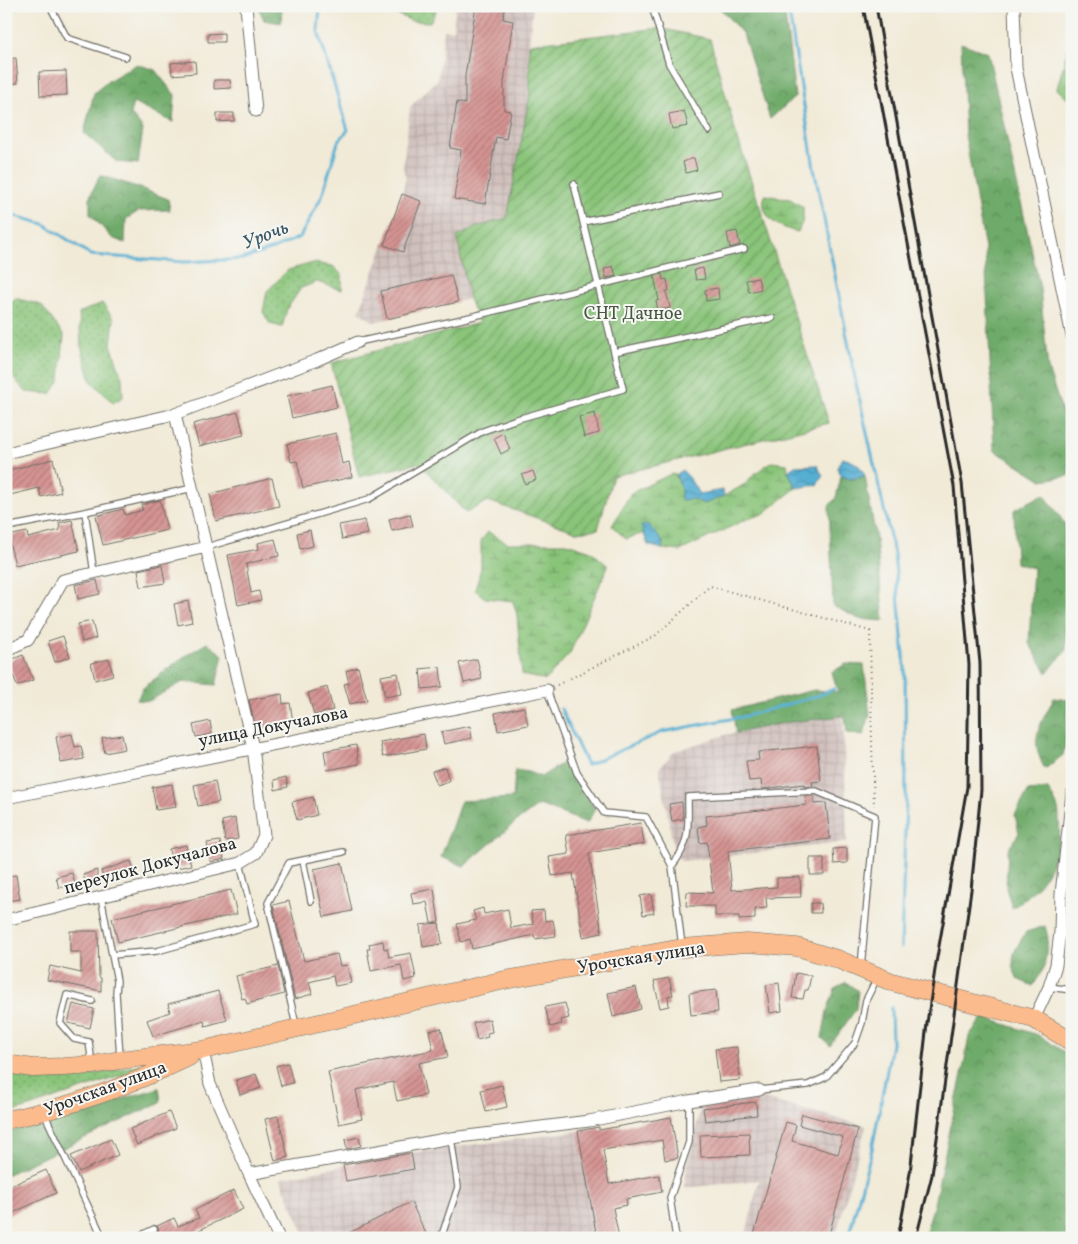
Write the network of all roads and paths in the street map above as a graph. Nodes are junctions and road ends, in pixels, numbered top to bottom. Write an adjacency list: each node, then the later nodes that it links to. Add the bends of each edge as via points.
1 (50, 6): 5 (lane, via 67,38)
2 (246, 6): 6 (street)
3 (652, 6): 7 (lane, via 669,64)
4 (1014, 6): 12 (street, via 1016,68)
5 (126, 58)
6 (256, 111)
7 (709, 131)
8 (574, 184): 10 (lane)
9 (719, 193): 10 (lane)
10 (583, 222): 13 (lane)
11 (744, 249): 13 (lane)
12 (1066, 282): 15 (street)
13 (598, 285): 16 (lane); 17 (lane)
14 (772, 318): 17 (lane)
15 (1072, 336)
16 (358, 342): 18 (street)
17 (614, 352): 23 (lane, via 623,389 483,431 369,499)
18 (175, 414): 19 (street); 20 (street, переулок Докучалова)
19 (6, 453)
20 (193, 488): 21 (lane); 23 (street, переулок Докучалова)
21 (85, 512): 22 (lane, via 7,527); 24 (lane)
22 (6, 530)
23 (207, 547): 24 (street); 27 (street, переулок Докучалова)
24 (94, 573): 25 (street, via 63,580 28,640)
25 (6, 650)
26 (547, 690): 27 (street, улица Докучалова); 30 (path, via 655,636 710,586 870,631); 34 (lane, via 577,773 604,813 646,817)
27 (253, 748): 29 (street, улица Докучалова); 33 (street, переулок Докучалова, via 264,834 256,853)
28 (1072, 793): 38 (street)
29 (6, 798)
30 (875, 816): 34 (lane, via 816,791 688,797 688,836); 42 (lane)
31 (343, 852): 32 (lane)
32 (303, 860): 36 (lane); 48 (lane, via 289,863 268,903)
33 (240, 863): 35 (street, переулок Докучалова); 41 (lane, via 255,924 157,951)
34 (672, 866): 40 (lane)
35 (101, 897): 37 (street, переулок Докучалова); 41 (lane)
36 (311, 901)
37 (6, 920)
38 (1060, 932): 39 (lane); 44 (street, via 1056,965)
39 (1072, 937)
40 (682, 948): 42 (main road, Урочская улица, via 747,943 797,947); 48 (main road, Урочская улица, via 505,980)
41 (112, 955): 51 (lane, via 117,981)
42 (861, 969): 43 (main road, Урочская улица)
43 (878, 976): 47 (main road, Урочская улица); 54 (lane, via 866,1000 855,1043 826,1077 808,1085)
44 (1049, 987): 45 (lane); 47 (street)
45 (1072, 990)
46 (92, 1001): 53 (lane, via 67,995 60,1023 74,1039 89,1042)
47 (1034, 1019): 49 (main road, Урочская улица)
48 (296, 1027): 50 (main road, Урочская улица)
49 (1072, 1042)
50 (202, 1050): 51 (main road, Урочская улица); 56 (main road, Урочская улица, via 147,1076); 59 (street, via 210,1084)
51 (120, 1060): 53 (main road, Урочская улица)
52 (6, 1064): 53 (main road, Урочская улица, via 33,1068)
53 (93, 1065)
54 (759, 1090): 55 (street)
55 (689, 1101): 58 (street, via 589,1121); 65 (lane, via 689,1142 670,1198)
56 (43, 1111): 57 (main road, Урочская улица); 61 (lane)
57 (6, 1120)
58 (451, 1138): 59 (street); 64 (lane, via 458,1186)
59 (248, 1174): 63 (street)
60 (154, 1229): 62 (lane)
61 (102, 1238)
62 (135, 1238)
63 (279, 1238)
64 (441, 1238)
65 (676, 1238)

